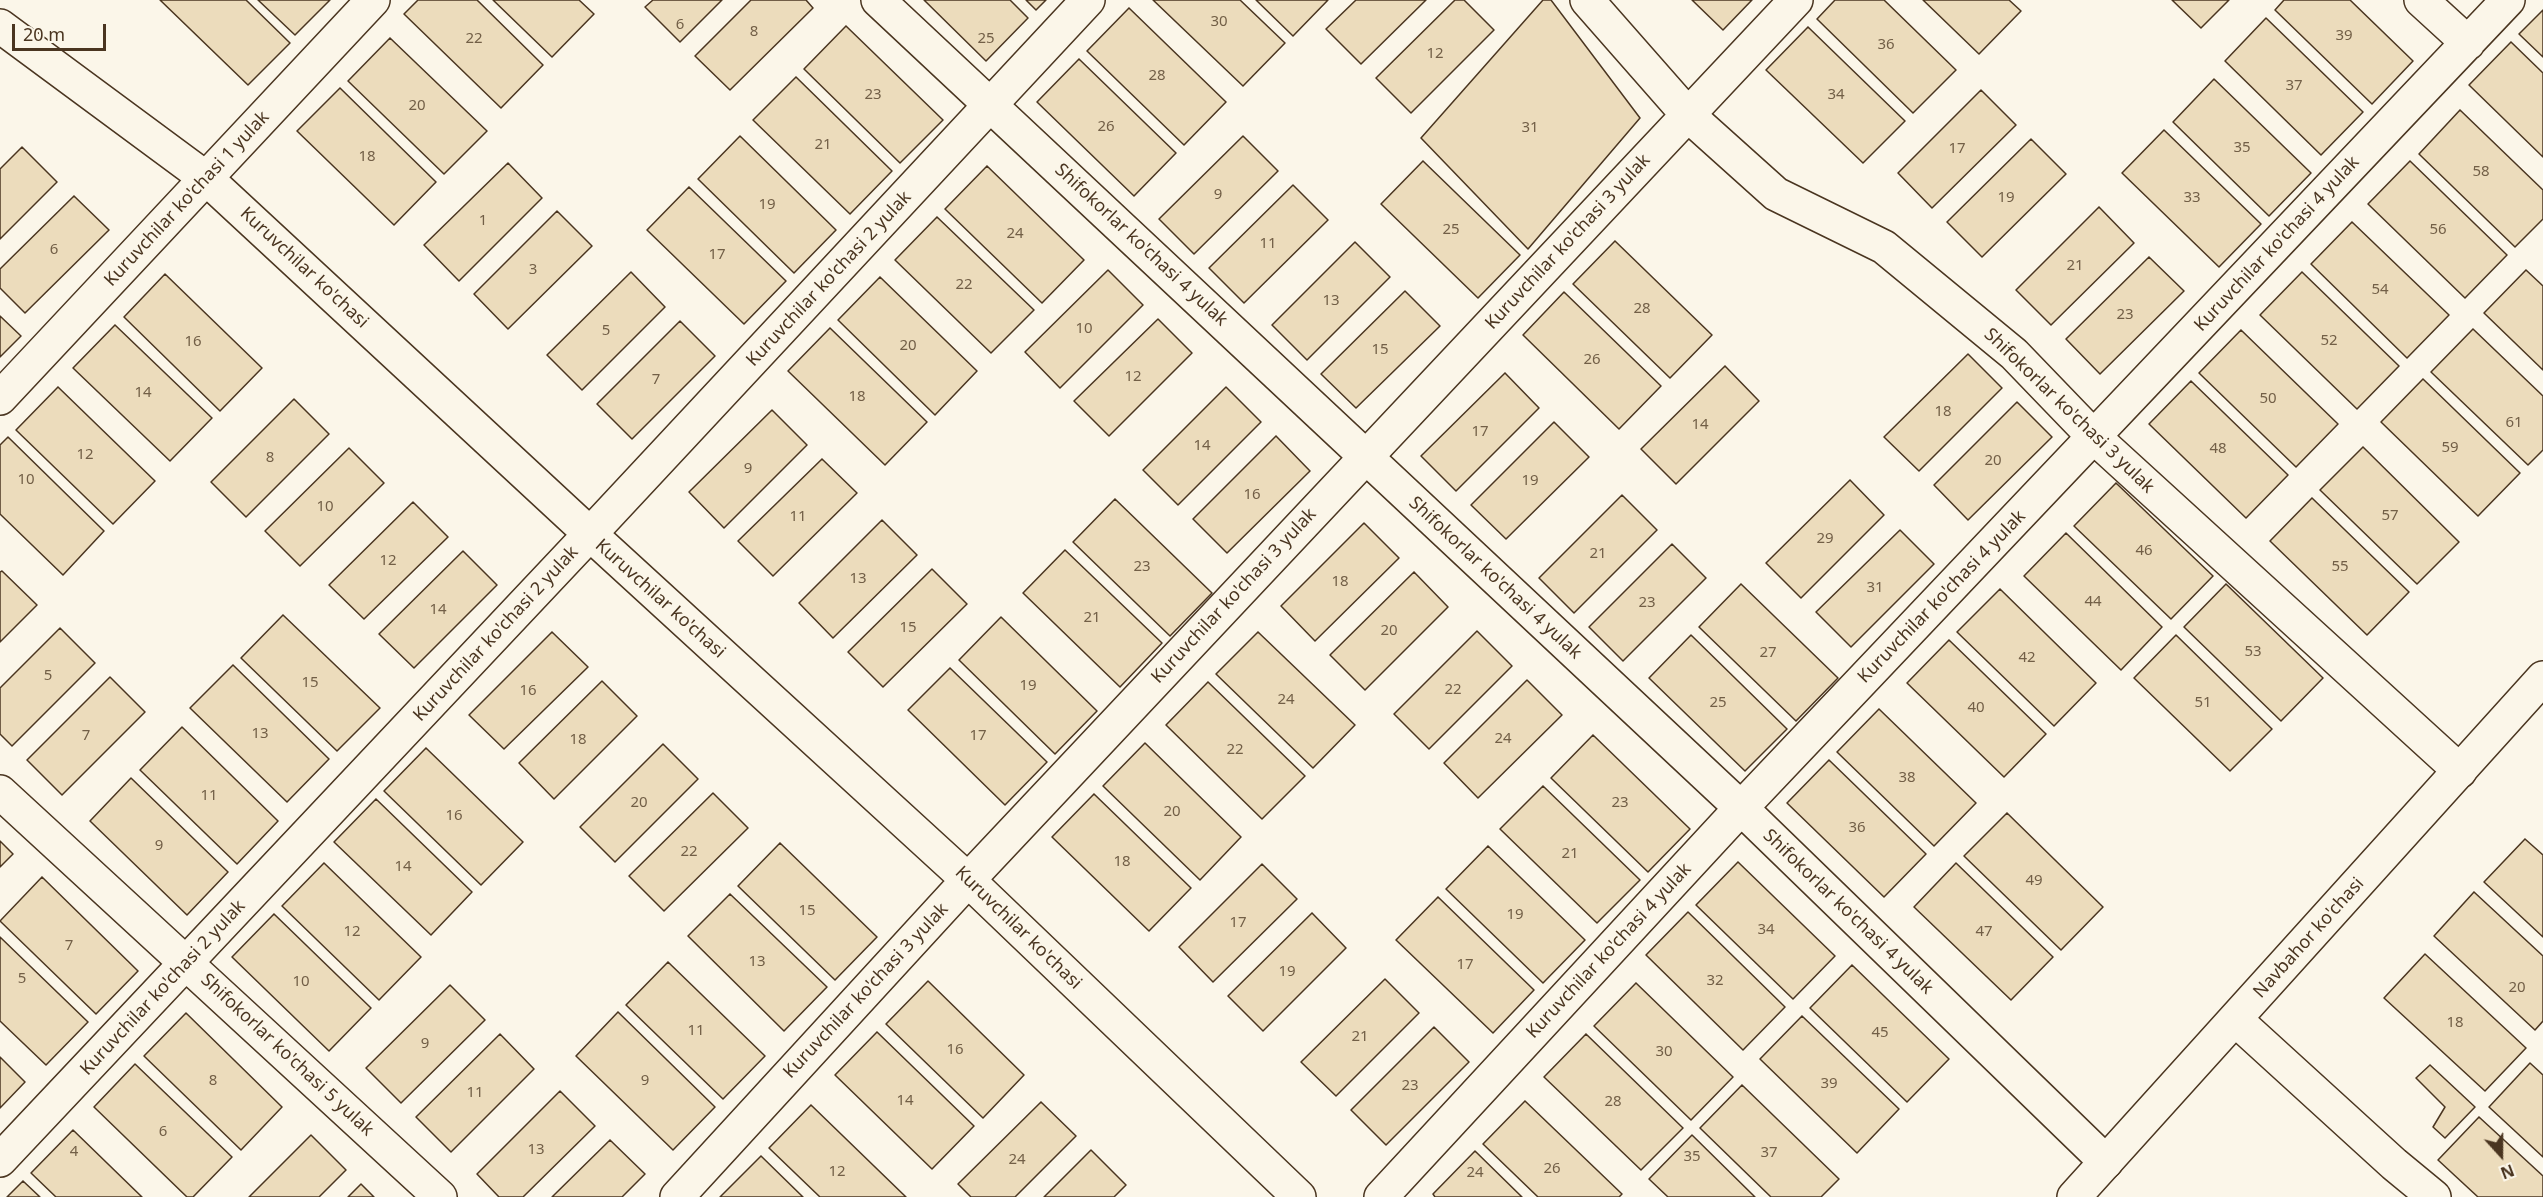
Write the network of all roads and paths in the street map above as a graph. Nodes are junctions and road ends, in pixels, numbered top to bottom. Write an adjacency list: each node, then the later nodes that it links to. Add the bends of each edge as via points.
1 (373, 0): 12 (street, Kuruvchilar ko'chasi 1 yulak)
2 (878, 0): 10 (street, Shifokorlar ko'chasi 4 yulak)
3 (1088, 0): 10 (street, Kuruvchilar ko'chasi 2 yulak)
4 (1587, 0): 11 (street, Shifokorlar ko'chasi 3 yulak)
5 (1796, 0): 11 (street, Kuruvchilar ko'chasi 3 yulak)
6 (2421, 0): 9 (street)
7 (2508, 0): 9 (street, Kuruvchilar ko'chasi 4 yulak)
8 (0, 26): 12 (street, Kuruvchilar ko'chasi)
9 (2468, 43): 14 (street, Kuruvchilar ko'chasi 4 yulak)
10 (992, 105): 15 (street, Shifokorlar ko'chasi 4 yulak); 16 (street, Kuruvchilar ko'chasi 2 yulak)
11 (1688, 115): 14 (street, Shifokorlar ko'chasi 3 yulak, via 1776,194 1884,248 2014,354); 15 (street, Kuruvchilar ko'chasi 3 yulak)
12 (207, 179): 13 (street, Kuruvchilar ko'chasi 1 yulak); 16 (street, Kuruvchilar ko'chasi)
13 (0, 398)
14 (2094, 437): 18 (street, Shifokorlar ko'chasi 3 yulak); 20 (street, Kuruvchilar ko'chasi 4 yulak)
15 (1366, 456): 20 (street, Shifokorlar ko'chasi 4 yulak); 21 (street, Kuruvchilar ko'chasi 3 yulak)
16 (590, 534): 21 (street, Kuruvchilar ko'chasi); 22 (street, Kuruvchilar ko'chasi 2 yulak)
17 (2543, 678): 18 (street, Navbahor ko'chasi)
18 (2460, 771): 23 (street, Navbahor ko'chasi)
19 (0, 792): 22 (street, Shifokorlar ko'chasi 5 yulak)
20 (1741, 808): 25 (street, Shifokorlar ko'chasi 4 yulak); 29 (street, Kuruvchilar ko'chasi 4 yulak)
21 (968, 880): 27 (street, Kuruvchilar ko'chasi 3 yulak); 28 (street, Kuruvchilar ko'chasi)
22 (186, 962): 24 (street, Kuruvchilar ko'chasi 2 yulak); 26 (street, Shifokorlar ko'chasi 5 yulak)
23 (2236, 1020): 25 (street, Navbahor ko'chasi); 31 (street)
24 (0, 1160)
25 (2106, 1162): 30 (street, Navbahor ko'chasi)
26 (440, 1197)
27 (677, 1197)
28 (1299, 1197)
29 (1381, 1197)
30 (2074, 1197)
31 (2434, 1197)

